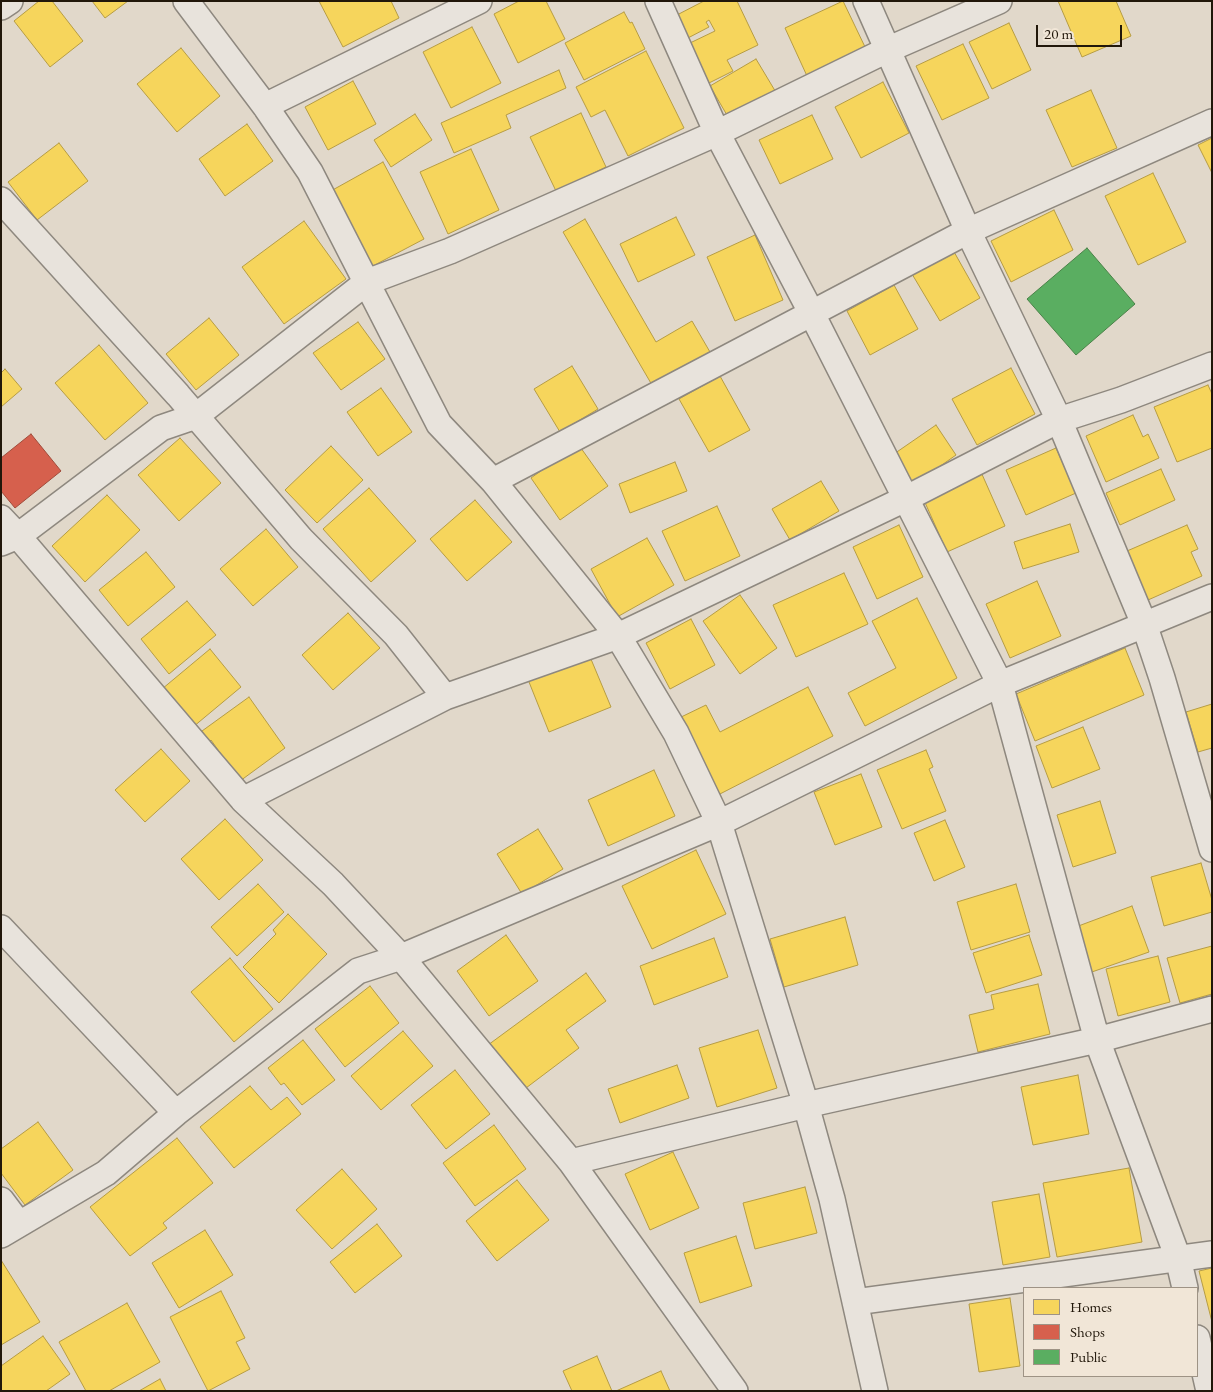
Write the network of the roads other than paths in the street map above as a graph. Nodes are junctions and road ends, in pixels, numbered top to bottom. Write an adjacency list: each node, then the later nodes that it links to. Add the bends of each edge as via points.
1 (10, 1): 7 (street)
2 (186, 1): 9 (street)
3 (479, 1): 9 (street)
4 (658, 1): 11 (street)
5 (866, 1): 8 (street)
6 (999, 1): 8 (street)
7 (1, 7)
8 (887, 50): 11 (street); 13 (street)
9 (265, 106): 14 (street, via 310,172)
10 (1212, 122): 13 (street)
11 (716, 133): 14 (street, via 450,252); 15 (street)
12 (1, 200): 17 (street)
13 (968, 231): 15 (street); 18 (street)
14 (367, 282): 17 (street); 19 (street, via 439,424)
15 (811, 312): 19 (street); 20 (street)
16 (1212, 365): 18 (street)
17 (196, 416): 22 (street, via 161,428); 27 (street, via 301,539 396,635)
18 (1059, 420): 20 (street); 24 (street)
19 (493, 481): 25 (street)
20 (905, 499): 25 (street); 26 (street)
21 (1, 518): 22 (street)
22 (10, 539): 28 (street)
23 (1212, 597): 24 (street)
24 (1144, 624): 26 (street); 30 (street)
25 (618, 636): 27 (street); 29 (street, via 676,733)
26 (1000, 684): 29 (street); 34 (street)
27 (445, 697): 28 (street)
28 (243, 800): 32 (street, via 333,884)
29 (719, 823): 32 (street); 35 (street)
30 (1212, 848)
31 (1, 928): 36 (street)
32 (401, 957): 36 (street, via 358,971); 37 (street)
33 (1212, 1009): 34 (street)
34 (1096, 1040): 35 (street); 41 (street)
35 (806, 1105): 37 (street); 43 (street, via 832,1199)
36 (176, 1113): 39 (street, via 106,1173)
37 (571, 1162): 45 (street)
38 (1, 1200): 39 (street)
39 (10, 1229)
40 (1212, 1254): 41 (street)
41 (1178, 1258): 42 (street); 43 (street)
42 (1185, 1287)
43 (854, 1302): 46 (street)
44 (1198, 1342): 47 (street)
45 (735, 1391)
46 (875, 1391)
47 (1209, 1391)

